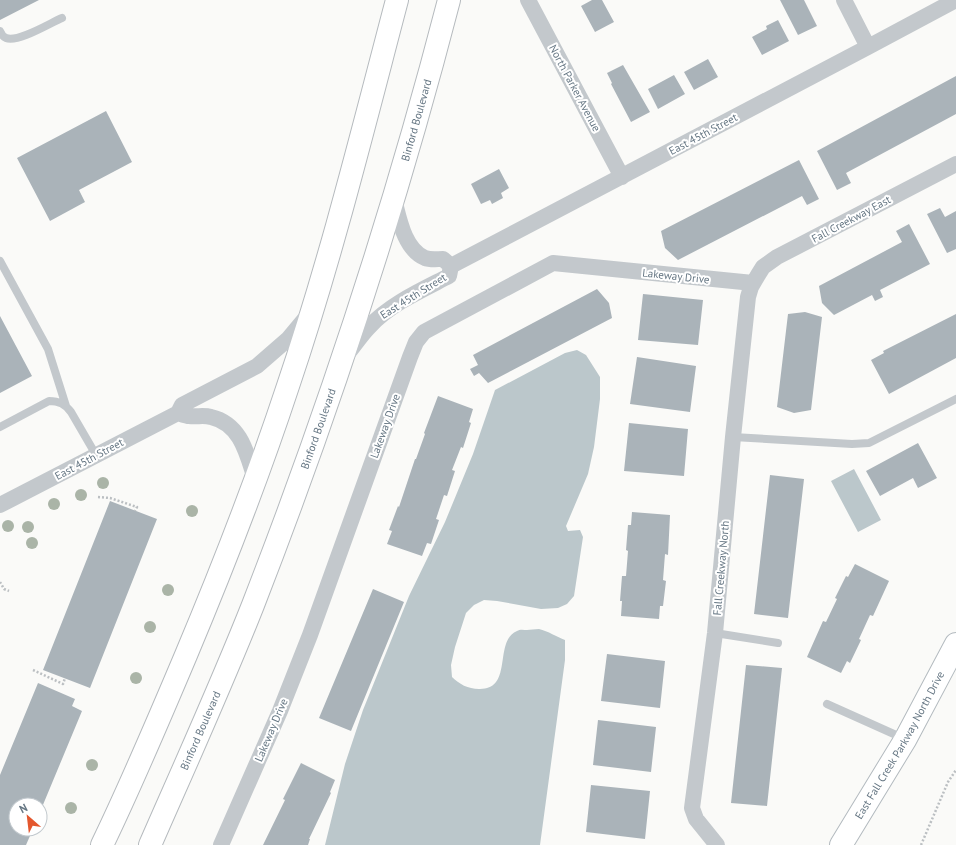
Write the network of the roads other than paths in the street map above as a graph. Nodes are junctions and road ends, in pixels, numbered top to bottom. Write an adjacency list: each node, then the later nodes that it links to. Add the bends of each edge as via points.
1 (398, 0): 15 (main road)
2 (449, 0): 11 (main road, Binford Boulevard)
3 (528, 0): 10 (street, North Parker Avenue)
4 (844, 0): 8 (street)
5 (956, 0): 8 (street, East 45th Street)
6 (62, 18): 7 (lane, via 14,39 7,38)
7 (0, 31)
8 (868, 47): 10 (street, East 45th Street)
9 (956, 164): 14 (street, Fall Creekway East, via 777,258 763,268)
10 (622, 177): 13 (street, East 45th Street)
11 (394, 199): 13 (street, East 45th Street, via 406,240 424,258 443,259); 16 (main road, Binford Boulevard)
12 (0, 261): 18 (lane, via 48,349)
13 (451, 266): 16 (street, East 45th Street, via 449,276 417,292 381,315)
14 (753, 283): 21 (street, Fall Creekway North, via 748,297); 32 (street, Lakeway Drive, via 553,263 424,332 416,342 410,357 280,711)
15 (312, 310): 19 (street, East 45th Street, via 288,339 258,366 182,406); 23 (main road, via 289,385)
16 (342, 362): 31 (main road, Binford Boulevard, via 253,606)
17 (956, 399): 21 (lane, via 869,442 852,444)
18 (66, 406): 20 (lane, via 58,401 49,401); 22 (lane)
19 (178, 412): 22 (street, East 45th Street); 23 (street, via 189,416 211,417 226,423 244,444)
20 (0, 427)
21 (733, 437): 25 (street, Fall Creekway North)
22 (96, 455): 24 (street, East 45th Street)
23 (255, 479): 30 (main road, via 206,607 123,802)
24 (0, 505)
25 (715, 633): 26 (lane); 33 (street, Fall Creekway North, via 692,808 696,819)
26 (778, 643)
27 (956, 644): 29 (main road, East Fall Creek Parkway North Drive)
28 (826, 704): 29 (lane)
29 (905, 740): 34 (main road, East Fall Creek Parkway North Drive)
30 (102, 845)
31 (150, 845)
32 (221, 845)
33 (717, 845)
34 (841, 845)

